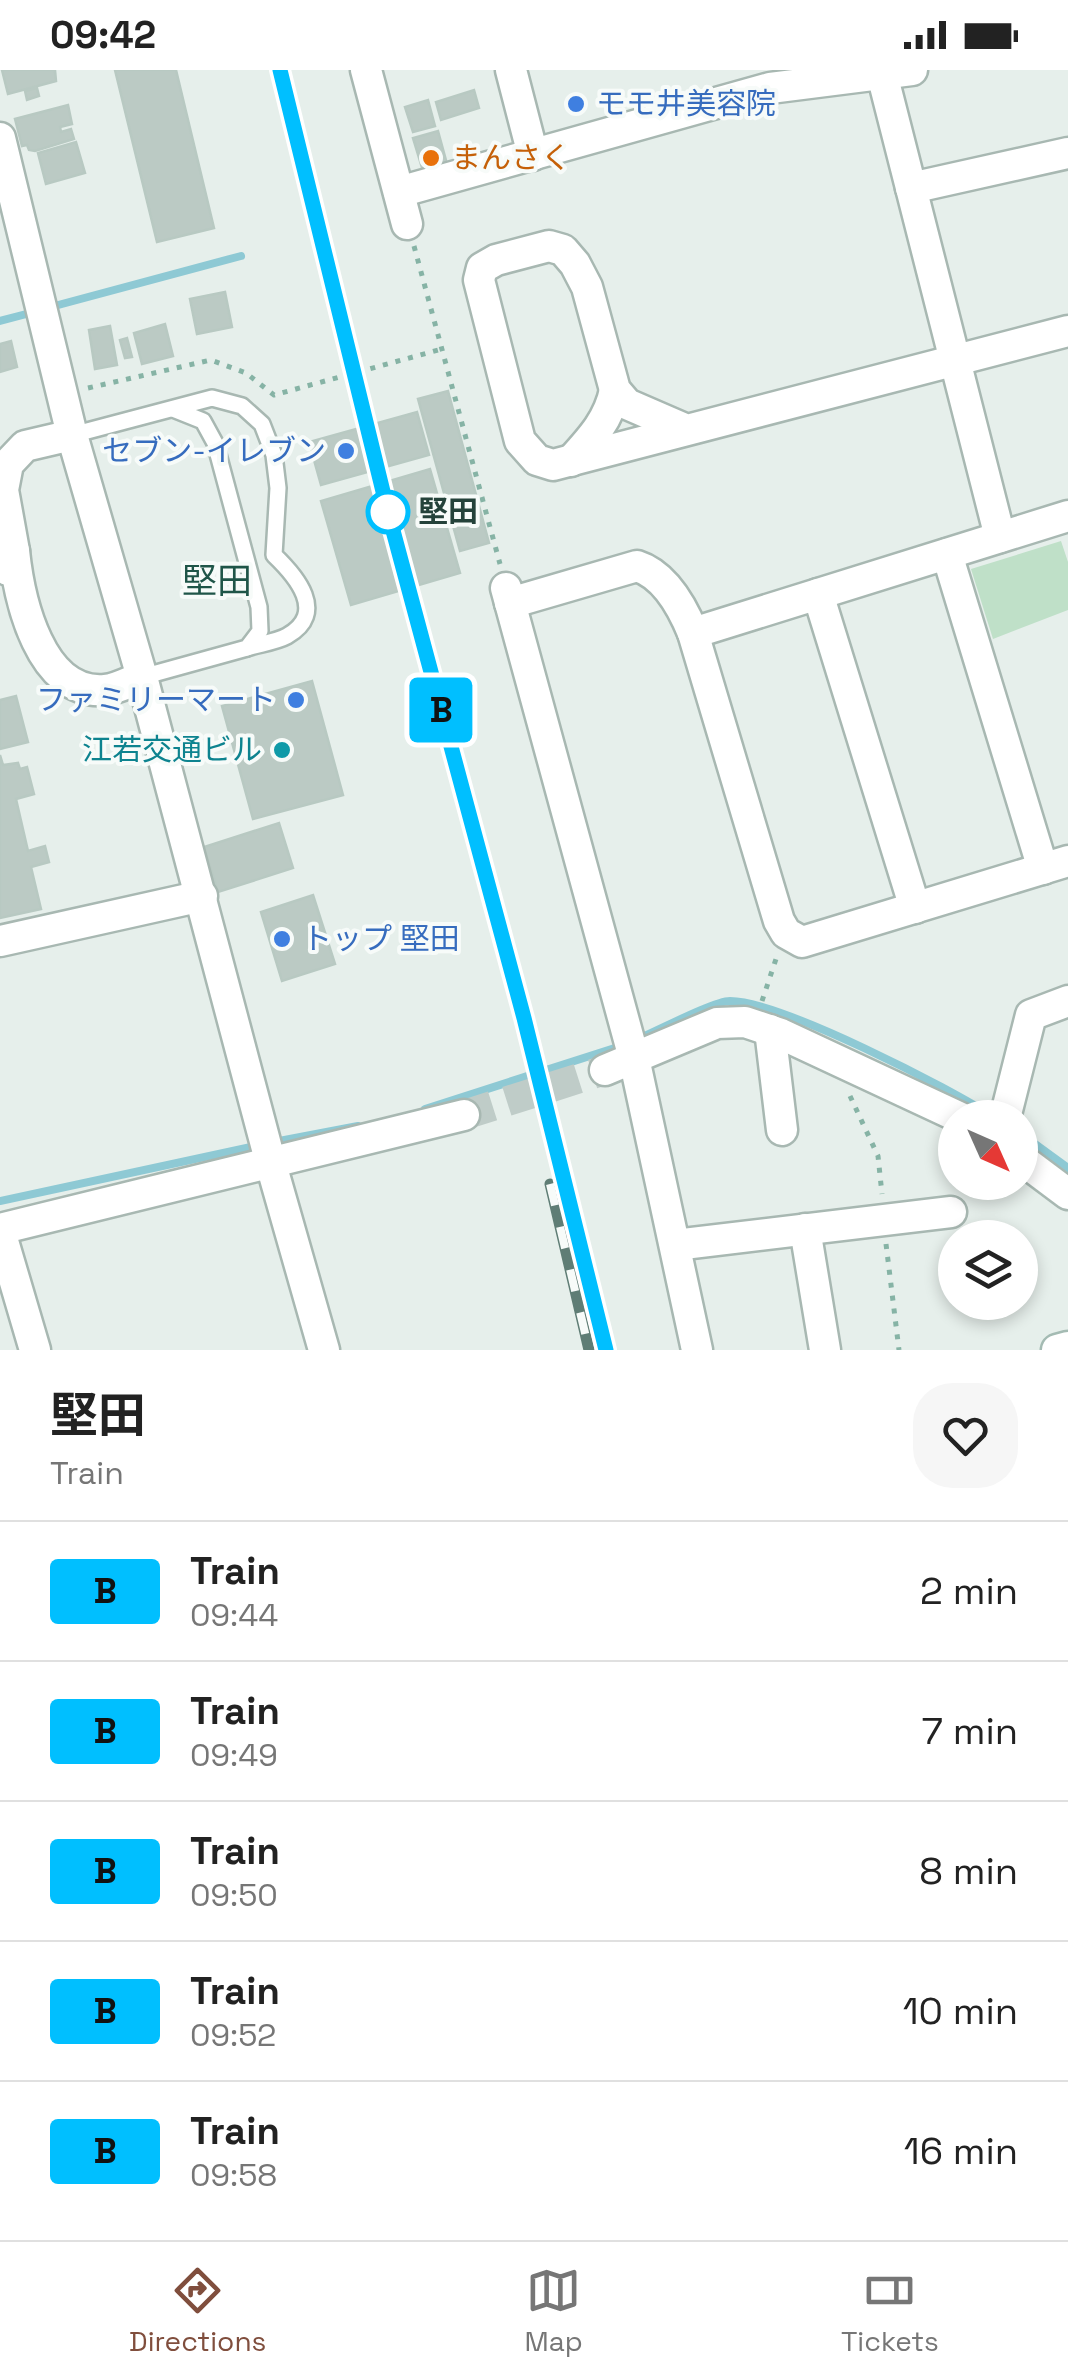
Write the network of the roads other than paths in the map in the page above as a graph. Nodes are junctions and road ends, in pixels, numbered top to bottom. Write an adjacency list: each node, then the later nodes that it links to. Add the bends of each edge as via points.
1 (366, 70): 8 (street)
2 (510, 70): 6 (street)
3 (892, 72): 6 (street, via 770,88); 7 (street)
4 (0, 138): 15 (street)
5 (1068, 153): 7 (street)
6 (533, 155): 8 (street)
7 (911, 188): 11 (street)
8 (399, 192): 9 (street)
9 (408, 224)
10 (1068, 331): 11 (street)
11 (955, 360): 14 (street); 18 (street)
12 (614, 390): 14 (street, via 628,404); 16 (street, via 597,433); 16 (street, via 586,287 563,250 549,246 482,268 479,280 520,441 537,460)
13 (173, 409): 15 (lane); 21 (lane, via 212,398 242,406 262,424 278,488); 22 (lane, via 204,421 215,443)
14 (687, 430): 16 (street)
15 (72, 435): 19 (street, via 25,446 8,464 3,490); 29 (street)
16 (572, 461)
17 (1068, 516): 18 (street)
18 (1000, 537): 20 (street)
19 (14, 551): 23 (street); 27 (street, via 18,594)
20 (947, 554): 24 (street); 30 (street)
21 (274, 556): 22 (lane); 28 (lane, via 298,578 307,600 302,622 288,636)
22 (248, 564): 28 (lane, via 260,631)
23 (0, 582)
24 (818, 594): 26 (street); 32 (street)
25 (0, 612): 27 (street)
26 (693, 633): 32 (street, via 786,933 802,942); 36 (street, via 655,572 637,566 508,594)
27 (39, 645): 29 (street, via 76,688 106,690)
28 (247, 648): 29 (lane)
29 (142, 677): 31 (street)
30 (1056, 865): 32 (street)
31 (202, 896): 33 (street); 42 (street)
32 (914, 908)
33 (0, 941)
34 (1068, 1002): 38 (street, via 1031,1014)
35 (770, 1030): 36 (street, via 718,1023); 39 (street); 41 (street)
36 (630, 1046): 37 (street); 48 (street)
37 (605, 1070)
38 (1010, 1100)
39 (938, 1107)
40 (464, 1115): 42 (street)
41 (782, 1130)
42 (267, 1150): 47 (street); 51 (street)
43 (1038, 1172): 44 (street)
44 (1068, 1194)
45 (950, 1212): 46 (street)
46 (805, 1229): 48 (street); 53 (street)
47 (0, 1230): 50 (street)
48 (675, 1245): 52 (street)
49 (1068, 1347): 54 (street)
50 (35, 1350)
51 (324, 1350)
52 (698, 1350)
53 (826, 1350)
54 (1057, 1350)

